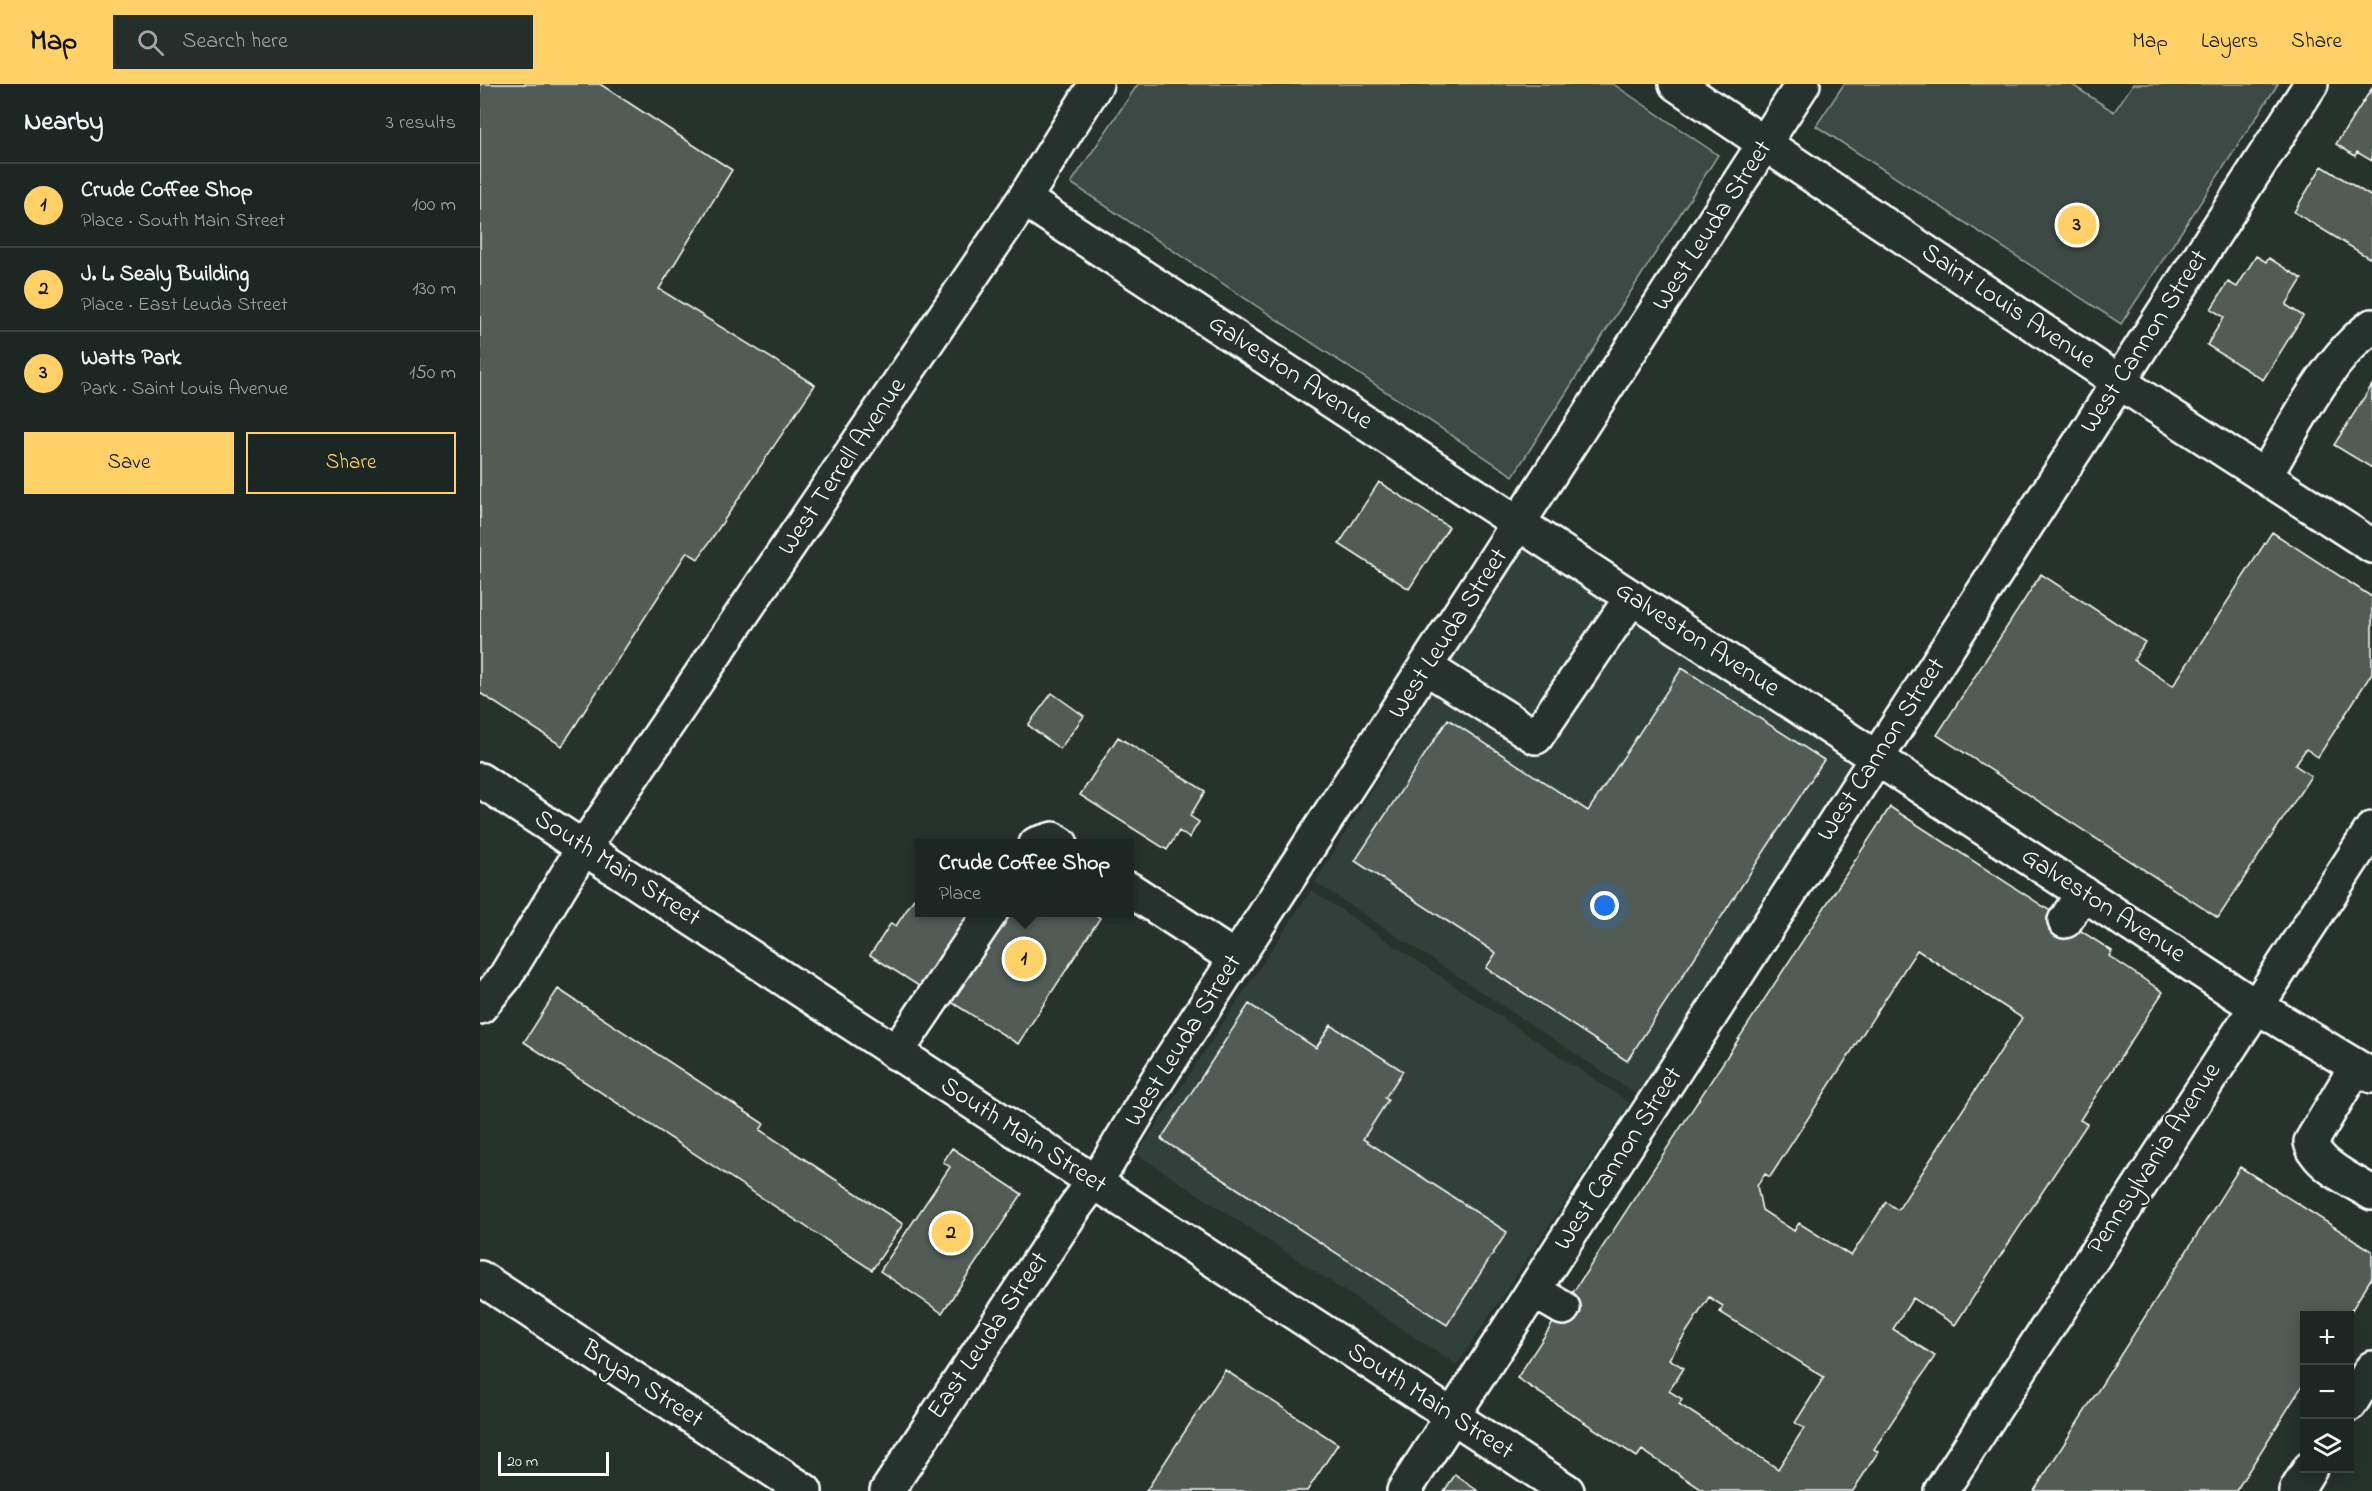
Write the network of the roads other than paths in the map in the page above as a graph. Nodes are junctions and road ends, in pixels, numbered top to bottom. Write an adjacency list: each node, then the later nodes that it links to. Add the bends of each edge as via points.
1 (1096, 84): 6 (street, West Terrell Avenue)
2 (1676, 84): 5 (street, Saint Louis Avenue)
3 (1803, 84): 5 (street, West Leuda Street)
4 (2311, 84): 8 (street, West Cannon Street)
5 (1766, 143): 8 (street, Saint Louis Avenue); 10 (street, West Leuda Street)
6 (1024, 198): 10 (street, Galveston Avenue); 17 (street, West Terrell Avenue)
7 (2372, 326): 9 (street, via 2339,359)
8 (2119, 382): 9 (street, Saint Louis Avenue); 14 (street, West Cannon Street)
9 (2265, 476): 11 (street, Saint Louis Avenue)
10 (1520, 524): 12 (street, Galveston Avenue); 13 (street, West Leuda Street)
11 (2372, 546)
12 (1632, 597): 13 (street, via 1536,737); 14 (street, Galveston Avenue)
13 (1426, 668): 22 (street, West Leuda Street)
14 (1876, 758): 19 (street, Galveston Avenue); 30 (street, West Cannon Street)
15 (480, 780): 17 (street, South Main Street)
16 (2372, 829): 23 (street, Pennsylvania Avenue)
17 (584, 847): 24 (street, West Terrell Avenue, via 505,977); 25 (street, South Main Street)
18 (1134, 892): 22 (street)
19 (2083, 893): 21 (street); 23 (street, Galveston Avenue)
20 (988, 917): 25 (street)
21 (2065, 921)
22 (1236, 959): 27 (street, West Leuda Street)
23 (2255, 1006): 26 (street, Galveston Avenue); 40 (street, Pennsylvania Avenue)
24 (480, 1007)
25 (896, 1053): 27 (street, South Main Street)
26 (2364, 1072): 28 (street, via 2311,1142 2313,1151 2328,1164)
27 (1092, 1182): 34 (street, South Main Street); 37 (street, East Leuda Street)
28 (2372, 1193)
29 (480, 1278): 36 (street, Bryan Street)
30 (1534, 1291): 31 (street); 34 (street, West Cannon Street)
31 (1563, 1308)
32 (2372, 1368): 33 (street)
33 (2354, 1396)
34 (1453, 1417): 38 (street, West Cannon Street); 39 (street, South Main Street)
35 (2307, 1473): 41 (street)
36 (805, 1491)
37 (887, 1491)
38 (1404, 1491)
39 (1567, 1491)
40 (1941, 1491)
41 (2296, 1491)

